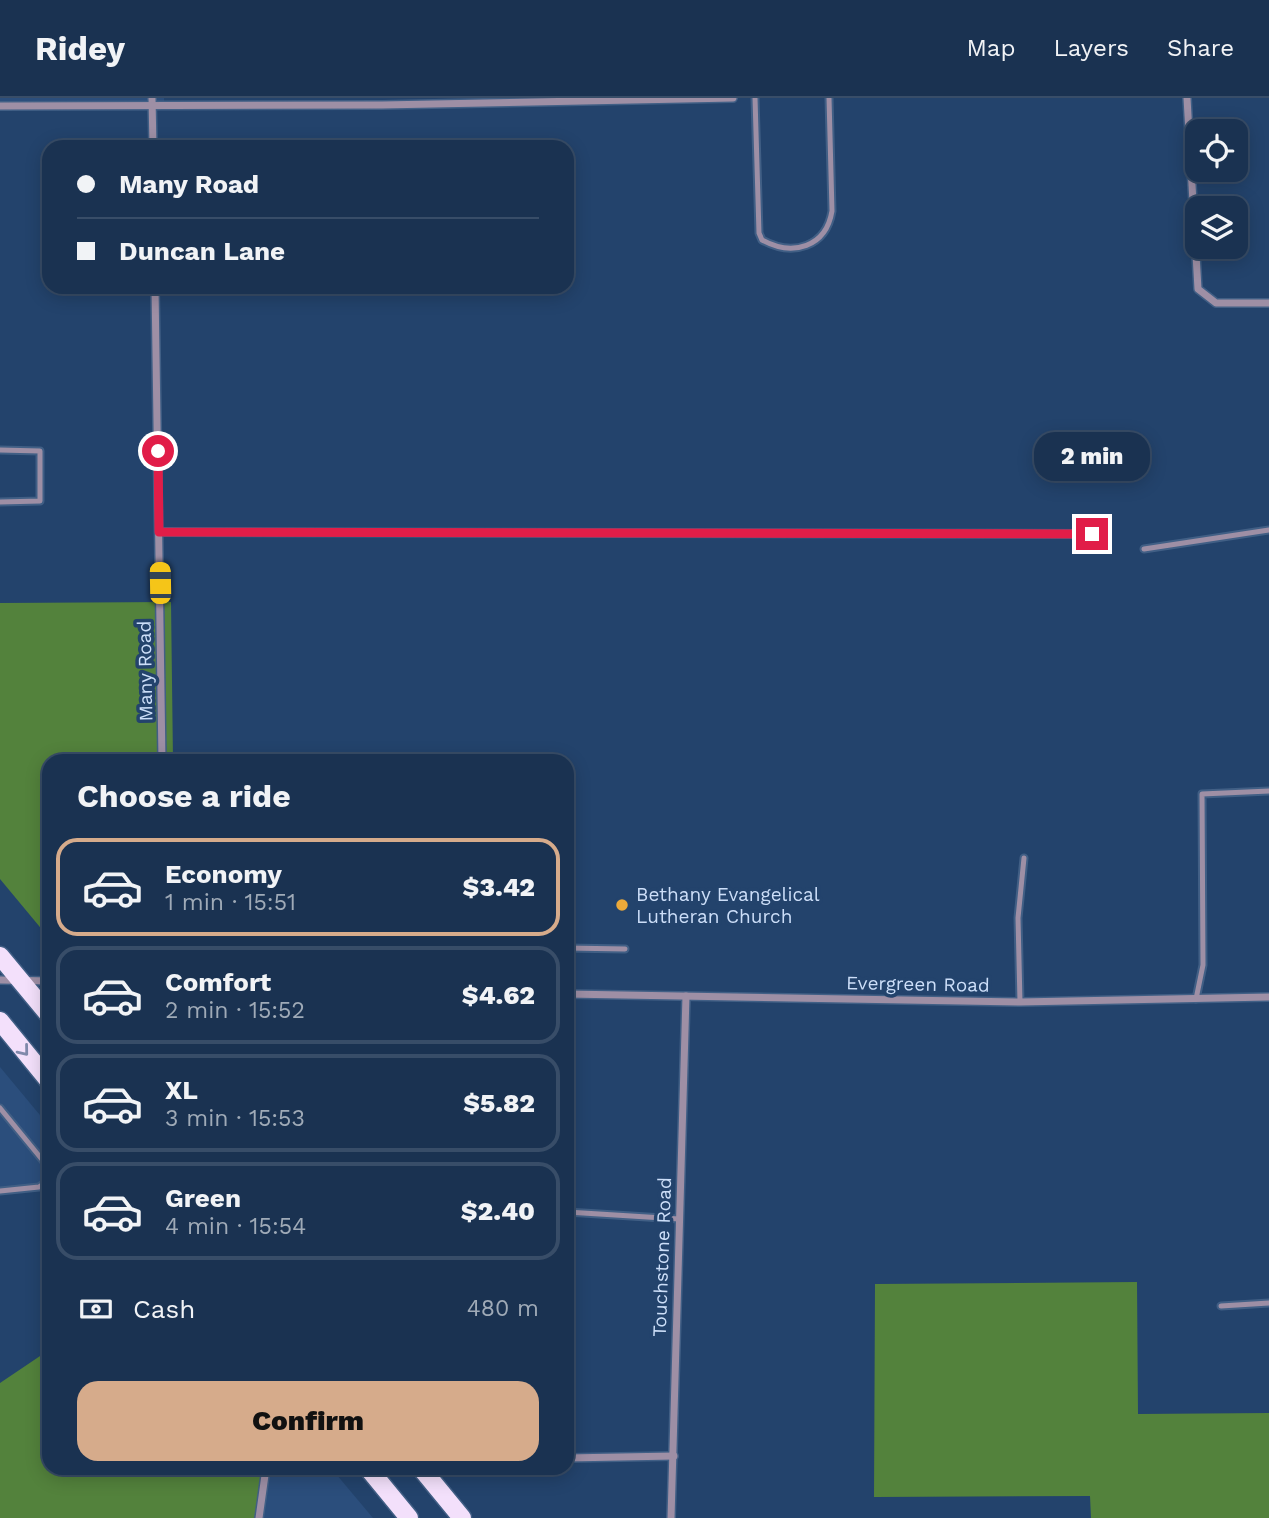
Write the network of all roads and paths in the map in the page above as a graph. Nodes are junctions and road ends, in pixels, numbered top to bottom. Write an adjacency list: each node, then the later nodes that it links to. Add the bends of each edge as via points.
1 (733, 98): 5 (street)
2 (755, 98): 3 (lane, via 759,233 762,240 782,248 799,248 820,238 829,227)
3 (829, 98)
4 (1187, 98): 11 (street, via 1198,289 1216,303)
5 (507, 100): 6 (street)
6 (430, 101): 7 (street)
7 (152, 102): 8 (street); 9 (street)
8 (0, 106)
9 (153, 140)
10 (155, 294): 15 (street, Many Road)
11 (1269, 303)
12 (0, 450): 13 (lane, via 40,451 40,501)
13 (0, 502)
14 (1269, 530): 17 (lane)
15 (159, 532): 16 (street); 18 (street, Many Road)
16 (1092, 534)
17 (1144, 549)
18 (162, 754)
19 (1269, 791): 30 (lane, via 1202,794 1203,965)
20 (1024, 858): 31 (lane, via 1018,909)
21 (574, 948): 22 (lane)
22 (625, 949)
23 (0, 956): 25 (main road)
24 (0, 980): 25 (street)
25 (20, 980): 26 (street); 32 (main road)
26 (42, 981)
27 (574, 994): 28 (street, Evergreen Road)
28 (685, 996): 31 (street, Evergreen Road); 40 (street, Touchstone Road)
29 (1269, 997): 30 (street, Evergreen Road)
30 (1196, 999): 31 (street, Evergreen Road)
31 (1020, 1002)
32 (42, 1007)
33 (0, 1021): 34 (main road, one-way to 34)
34 (42, 1072)
35 (0, 1108): 36 (lane)
36 (42, 1159)
37 (42, 1185): 38 (lane)
38 (0, 1191)
39 (574, 1212): 40 (lane)
40 (679, 1219): 43 (street, Touchstone Road)
41 (1269, 1303): 42 (lane)
42 (1221, 1306)
43 (674, 1456): 44 (street); 51 (street, Touchstone Road)
44 (574, 1458)
45 (265, 1475): 48 (street)
46 (374, 1475): 49 (main road)
47 (433, 1475): 50 (main road)
48 (259, 1518)
49 (409, 1518)
50 (461, 1518)
51 (671, 1518)

